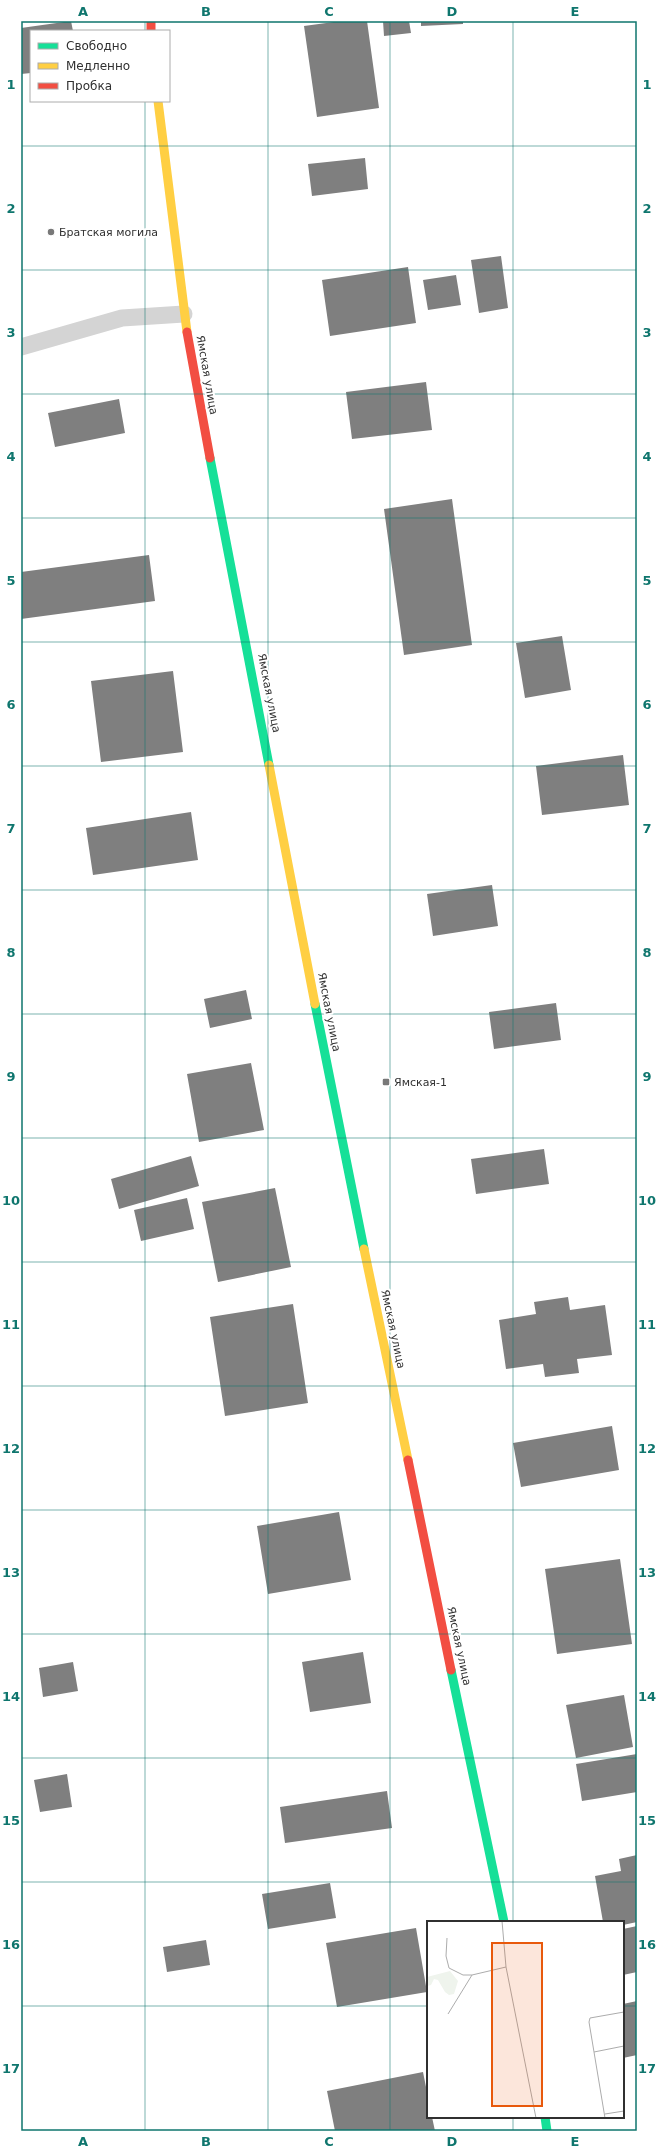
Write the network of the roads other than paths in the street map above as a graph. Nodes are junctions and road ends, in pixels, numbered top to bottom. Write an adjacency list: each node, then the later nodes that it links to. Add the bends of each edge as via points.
1 (158, 102): 2 (main road, Ямская улица)
2 (184, 314): 3 (lane, via 122,318); 4 (main road, Ямская улица, via 344,1155)
3 (21, 347)
4 (504, 1921)
5 (544, 2118): 6 (main road)
6 (547, 2131)

